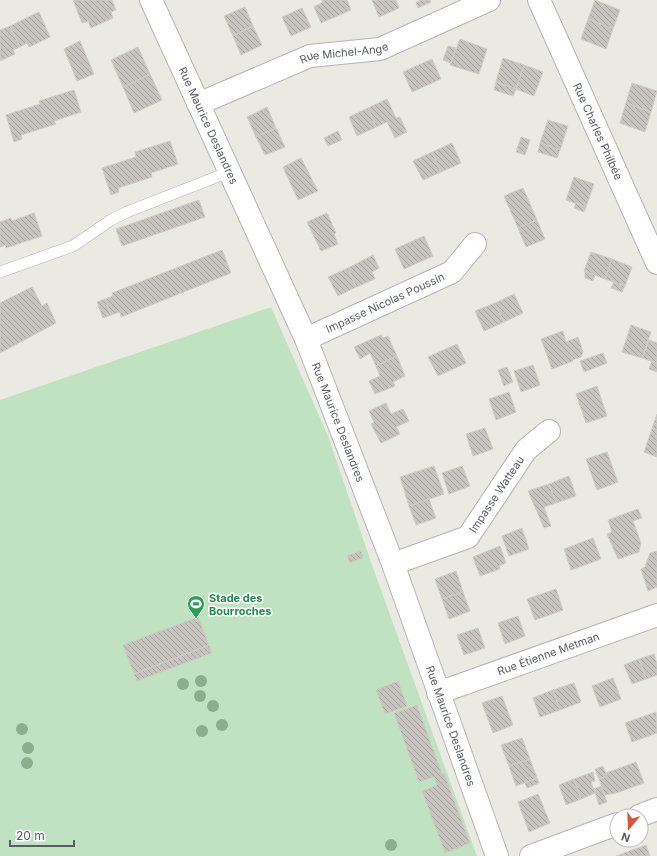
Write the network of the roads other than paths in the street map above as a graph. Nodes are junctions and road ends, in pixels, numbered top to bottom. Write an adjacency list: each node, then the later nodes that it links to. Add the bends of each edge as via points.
1 (151, 0): 4 (street, Rue Maurice Deslandres)
2 (489, 0): 4 (street, Rue Michel-Ange, via 380,49 310,56)
3 (539, 0): 7 (street, Rue Charles Philbée)
4 (198, 104): 5 (street, Rue Maurice Deslandres)
5 (228, 172): 8 (lane, via 110,220 72,246); 9 (street, Rue Maurice Deslandres)
6 (475, 244): 9 (street, Impasse Nicolas Poussin, via 452,272)
7 (657, 262)
8 (0, 272)
9 (306, 339): 11 (street, Rue Maurice Deslandres)
10 (548, 430): 11 (street, Impasse Watteau, via 526,450 468,536)
11 (393, 564): 13 (street, Rue Maurice Deslandres)
12 (657, 615): 13 (street, Rue Étienne Metman)
13 (438, 692): 15 (street, Rue Maurice Deslandres)
14 (609, 827): 16 (street)
15 (497, 856)
16 (531, 856)

